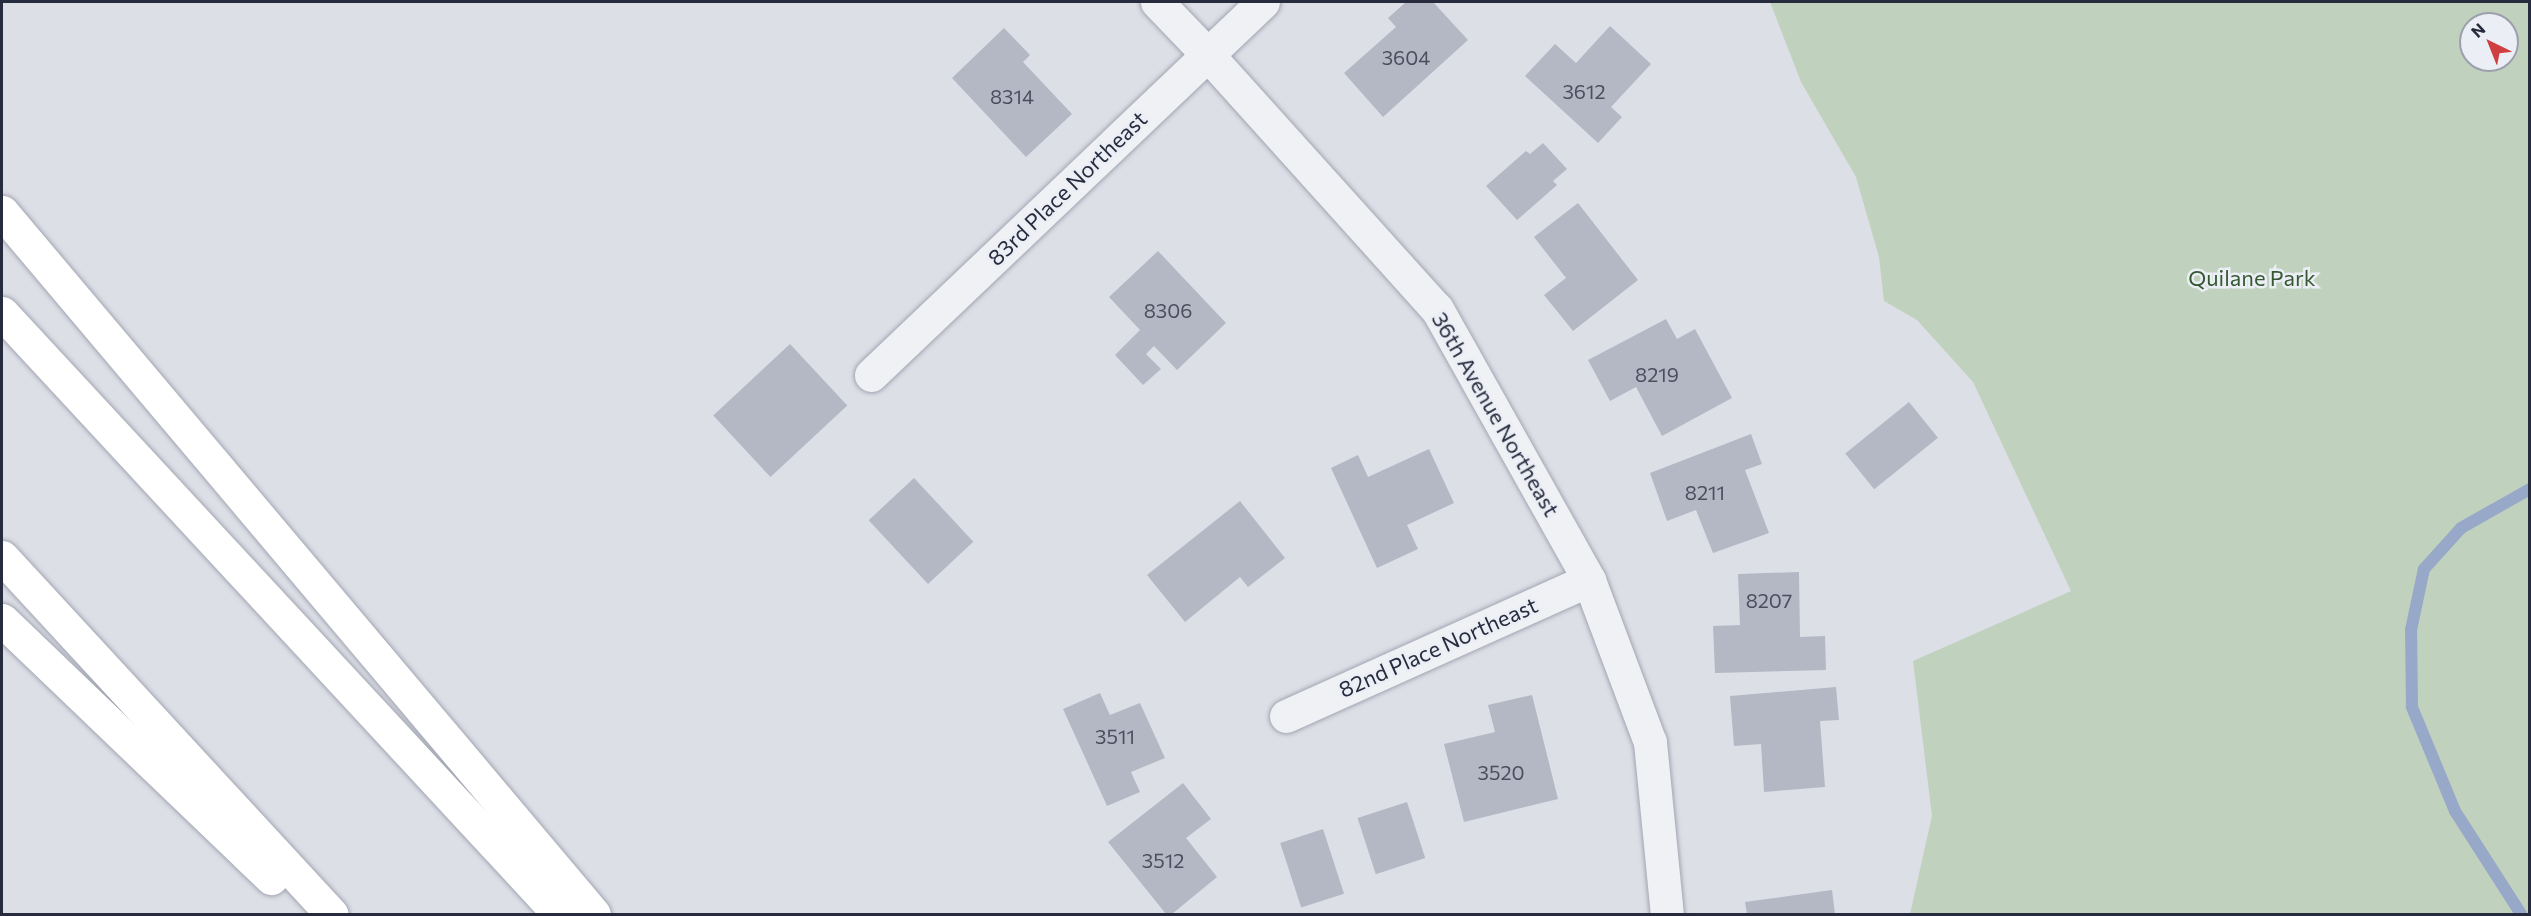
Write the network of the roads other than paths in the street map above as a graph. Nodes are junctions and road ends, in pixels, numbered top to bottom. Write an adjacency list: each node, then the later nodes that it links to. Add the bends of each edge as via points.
1 (1156, 2): 3 (street, 36th Avenue Northeast)
2 (1263, 2): 3 (street, 83rd Place Northeast)
3 (1208, 54): 6 (street, 83rd Place Northeast); 8 (street, 36th Avenue Northeast, via 1437,309)
4 (2, 212): 14 (highway)
5 (2, 313): 13 (highway)
6 (871, 375)
7 (2, 557): 12 (highway)
8 (1589, 580): 10 (street, 82nd Place Northeast); 15 (street, 36th Avenue Northeast, via 1650,742)
9 (2, 620): 11 (highway)
10 (1286, 716)
11 (308, 915)
12 (332, 915)
13 (559, 915)
14 (594, 915)
15 (1667, 915)

